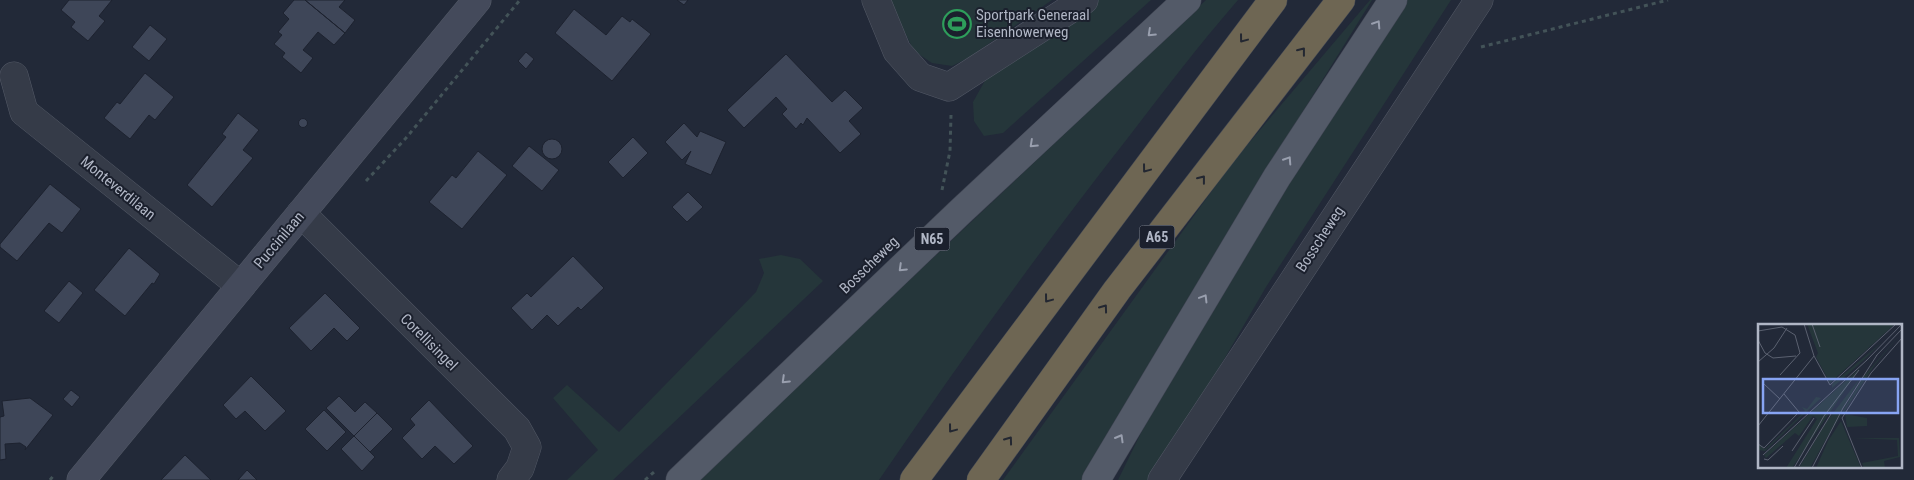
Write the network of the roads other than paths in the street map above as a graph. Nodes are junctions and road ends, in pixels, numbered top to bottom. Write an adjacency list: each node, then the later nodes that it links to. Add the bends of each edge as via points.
1 (477, 0): 10 (street, Puccinilaan)
2 (876, 0): 3 (street, via 897,51 920,77 949,87)
3 (1084, 0)
4 (1187, 0): 12 (main road, N65, one-way to 12, via 959,213)
5 (1273, 0): 15 (highway, one-way to 15)
6 (1341, 0): 16 (highway, A65, one-way to 6, via 1117,290)
7 (1393, 0): 17 (main road, one-way to 7, via 1277,177)
8 (1479, 0): 18 (street, Bosscheweg)
9 (14, 76): 11 (street, Monteverdilaan, via 24,112)
10 (301, 213): 11 (street, Puccinilaan); 14 (street, Corellisingel, via 517,429 527,447 520,468)
11 (241, 286): 13 (street, Puccinilaan)
12 (670, 473)
13 (81, 480)
14 (511, 480)
15 (914, 480)
16 (981, 480)
17 (1096, 480)
18 (1162, 480)

